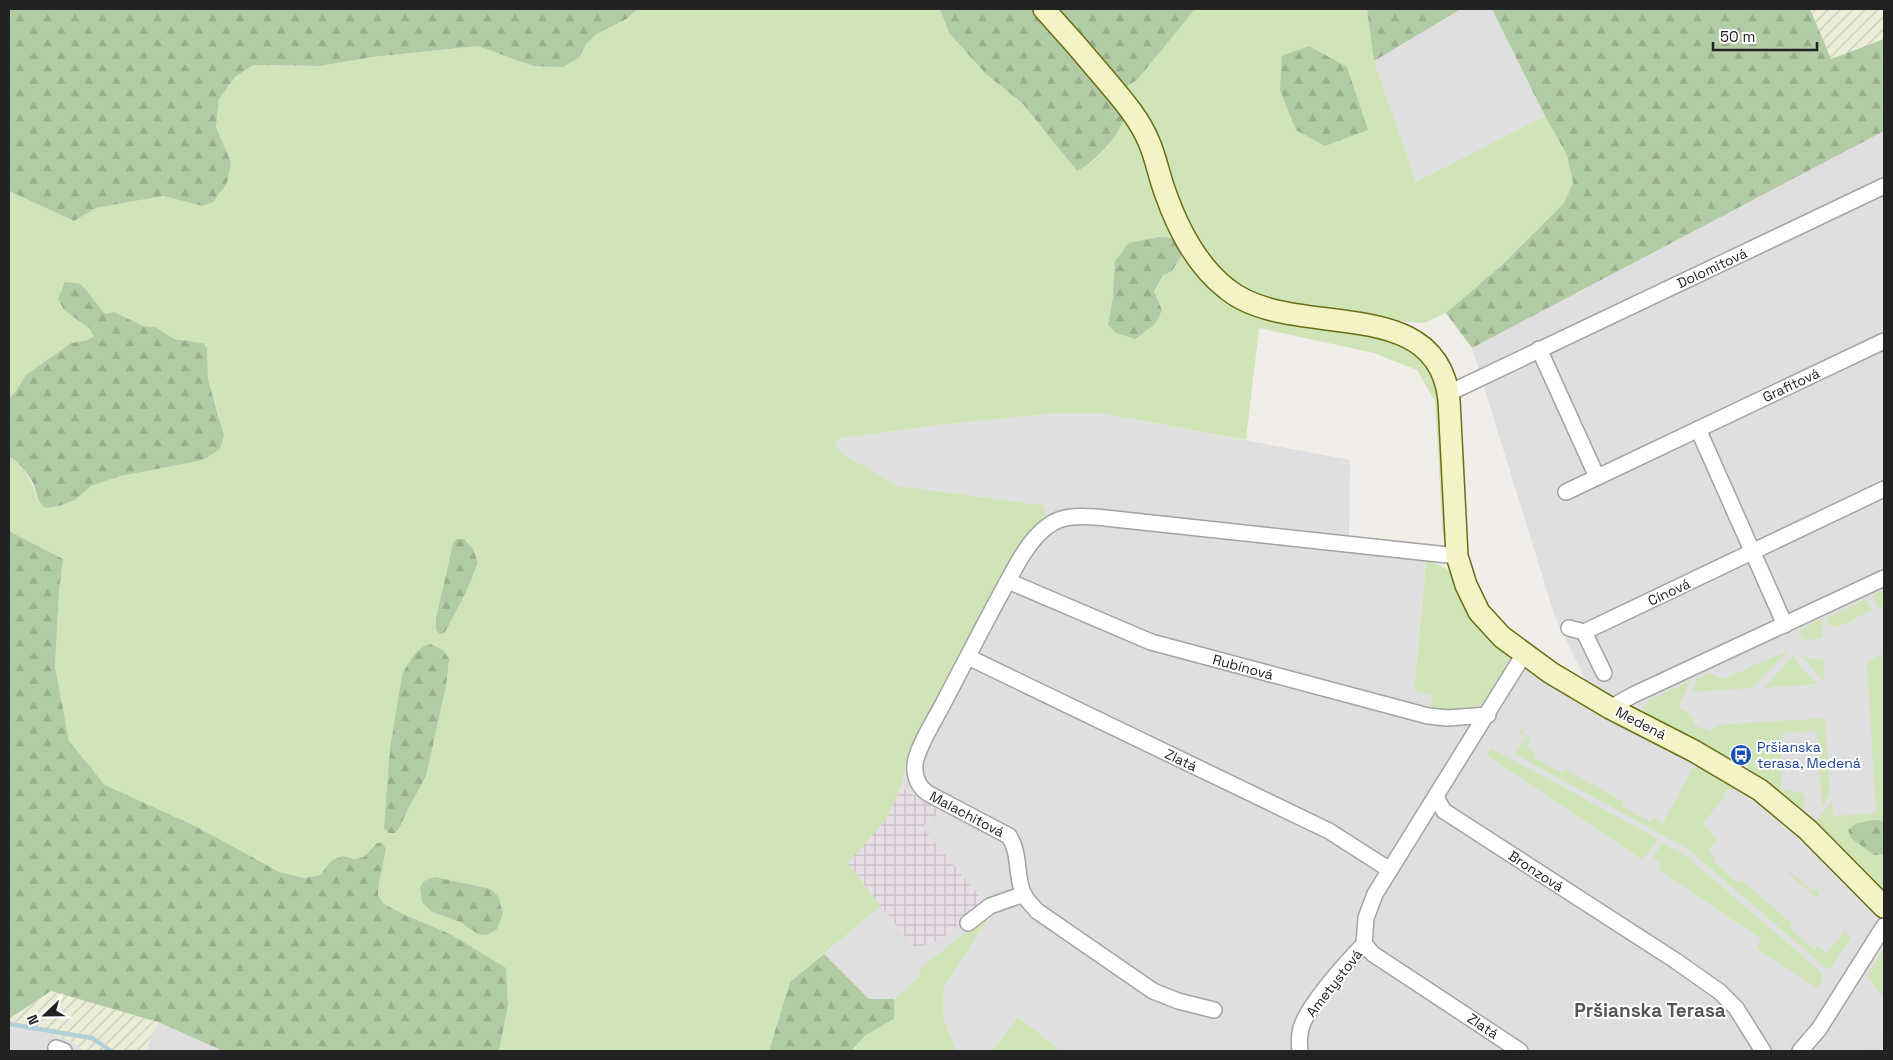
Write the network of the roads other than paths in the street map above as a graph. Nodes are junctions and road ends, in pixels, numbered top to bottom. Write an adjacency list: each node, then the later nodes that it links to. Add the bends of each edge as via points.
1 (1044, 9): 5 (street, via 1130,108 1149,142 1182,234 1204,267 1228,290 1260,308 1294,316 1369,324 1411,338 1430,354 1444,375)
2 (1884, 186): 4 (street, Dolomitová)
3 (1884, 341): 6 (street, Grafitová)
4 (1539, 350): 5 (street, Dolomitová); 7 (street)
5 (1449, 393): 11 (street)
6 (1698, 429): 7 (street, Grafitová); 10 (street)
7 (1597, 477): 9 (street, Grafitová)
8 (1884, 489): 10 (street, Cínová)
9 (1566, 492)
10 (1753, 552): 14 (street); 16 (street, Cínová)
11 (1457, 556): 13 (street, via 1078,516 1048,525 1037,536); 17 (street, via 1479,612 1502,637)
12 (1884, 578): 14 (street, Medená)
13 (1008, 581): 18 (street); 21 (street, Rubínová, via 1151,642 1428,716)
14 (1785, 624): 20 (street, Medená)
15 (1569, 628): 16 (street)
16 (1584, 632): 19 (street)
17 (1524, 654): 20 (street); 21 (street)
18 (968, 656): 23 (street, Zlatá, via 1329,831); 24 (street, Malachitová, via 918,753 915,772 922,789 928,794 1009,836 1017,852)
19 (1604, 674)
20 (1610, 708): 25 (street, Medená, via 1694,751 1760,790 1814,836)
21 (1488, 715): 22 (street)
22 (1438, 794): 23 (street); 32 (street, Bronzová, via 1444,811 1720,992 1736,1008)
23 (1390, 870): 28 (street, via 1370,905)
24 (1024, 894): 26 (street, via 990,906); 29 (street, via 1037,911 1153,991)
25 (1884, 907)
26 (968, 923)
27 (1884, 926): 33 (street, via 1819,1029)
28 (1364, 944): 30 (street, Ametystová, via 1306,1015 1299,1038); 31 (street, Zlatá, via 1374,954)
29 (1214, 1010)
30 (1300, 1051)
31 (1520, 1051)
32 (1763, 1051)
33 (1800, 1051)

